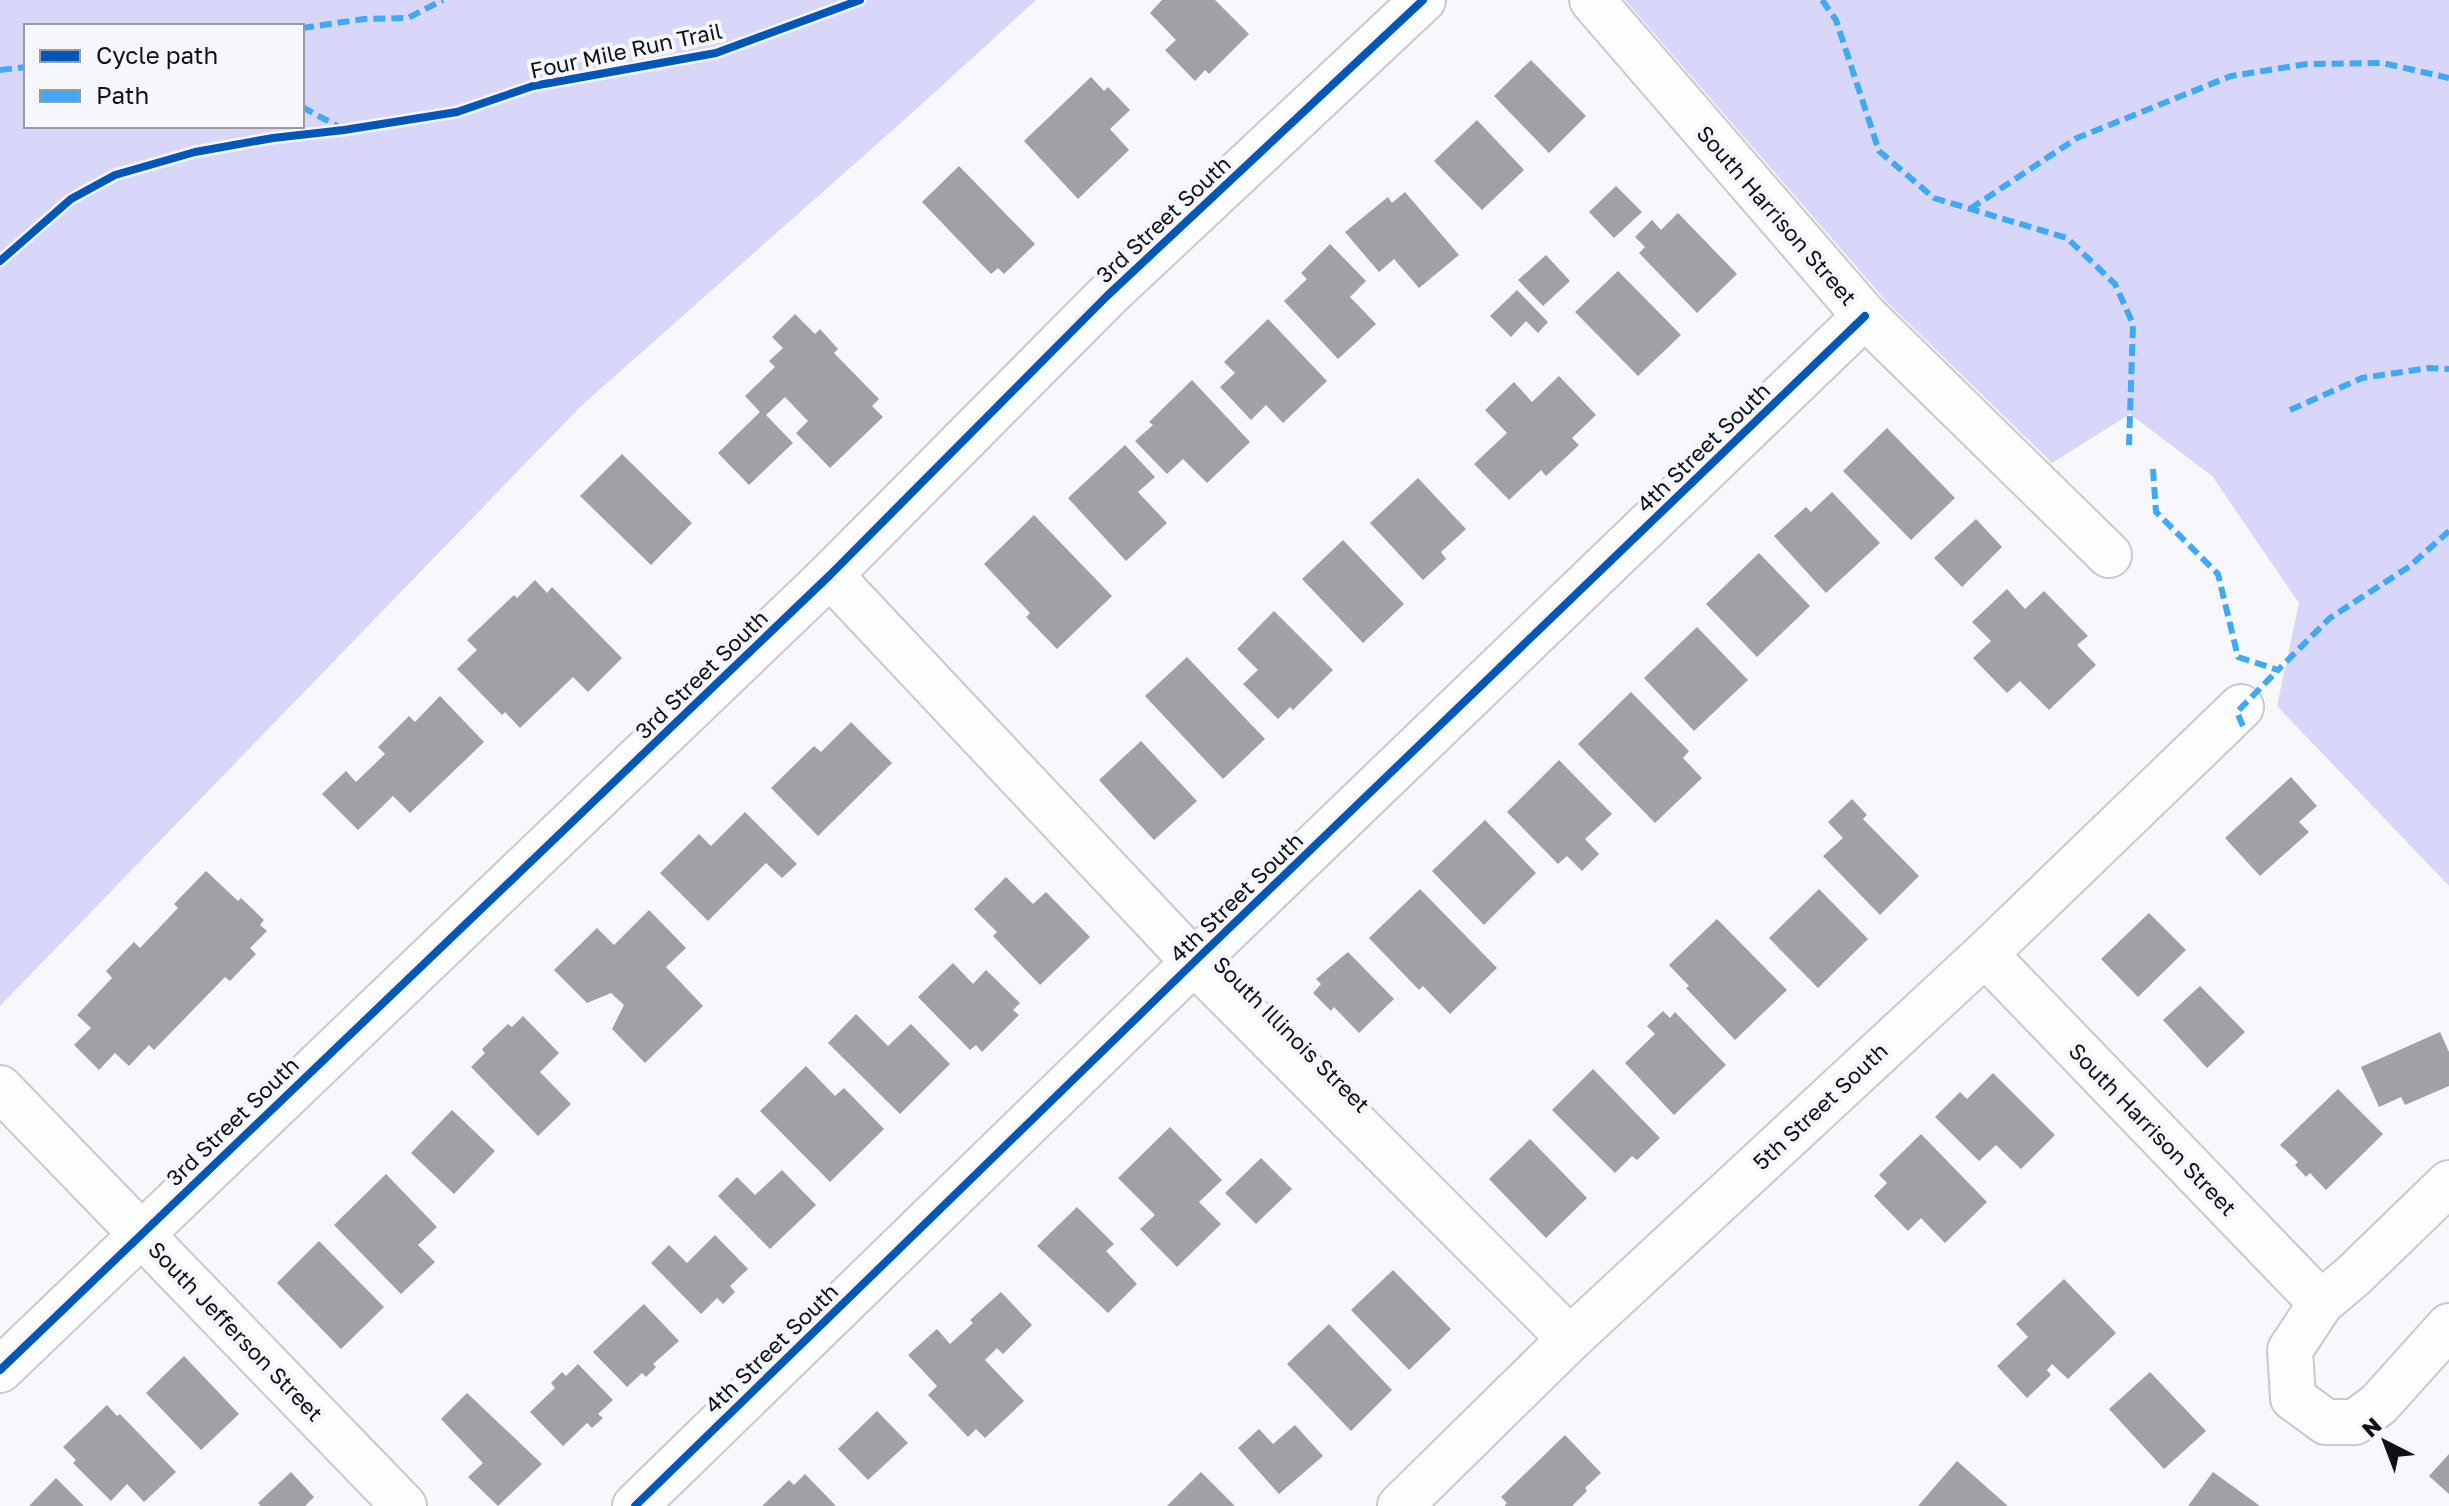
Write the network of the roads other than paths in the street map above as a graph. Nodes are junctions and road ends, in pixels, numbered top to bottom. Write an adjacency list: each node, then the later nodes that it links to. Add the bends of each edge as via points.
1 (1423, 0): 5 (street, 3rd Street South, via 1107,296)
2 (1592, 0): 3 (street, South Harrison Street)
3 (1865, 316): 4 (street, South Harrison Street); 8 (street, 4th Street South)
4 (2109, 555)
5 (830, 575): 8 (street, South Illinois Street); 11 (street, 3rd Street South)
6 (2241, 707): 7 (street, 5th Street South)
7 (1985, 954): 12 (street, South Harrison Street); 14 (street, 5th Street South)
8 (1194, 962): 14 (street, South Illinois Street); 17 (street, 4th Street South)
9 (0, 1088): 11 (street, South Jefferson Street)
10 (2449, 1183): 12 (street)
11 (142, 1233): 15 (street, 3rd Street South); 16 (street, South Jefferson Street)
12 (2321, 1303): 13 (street, via 2290,1350 2293,1398 2326,1422 2355,1422 2379,1404)
13 (2449, 1326)
14 (1570, 1339): 18 (street, 5th Street South)
15 (0, 1370)
16 (404, 1506)
17 (635, 1506)
18 (1400, 1506)

